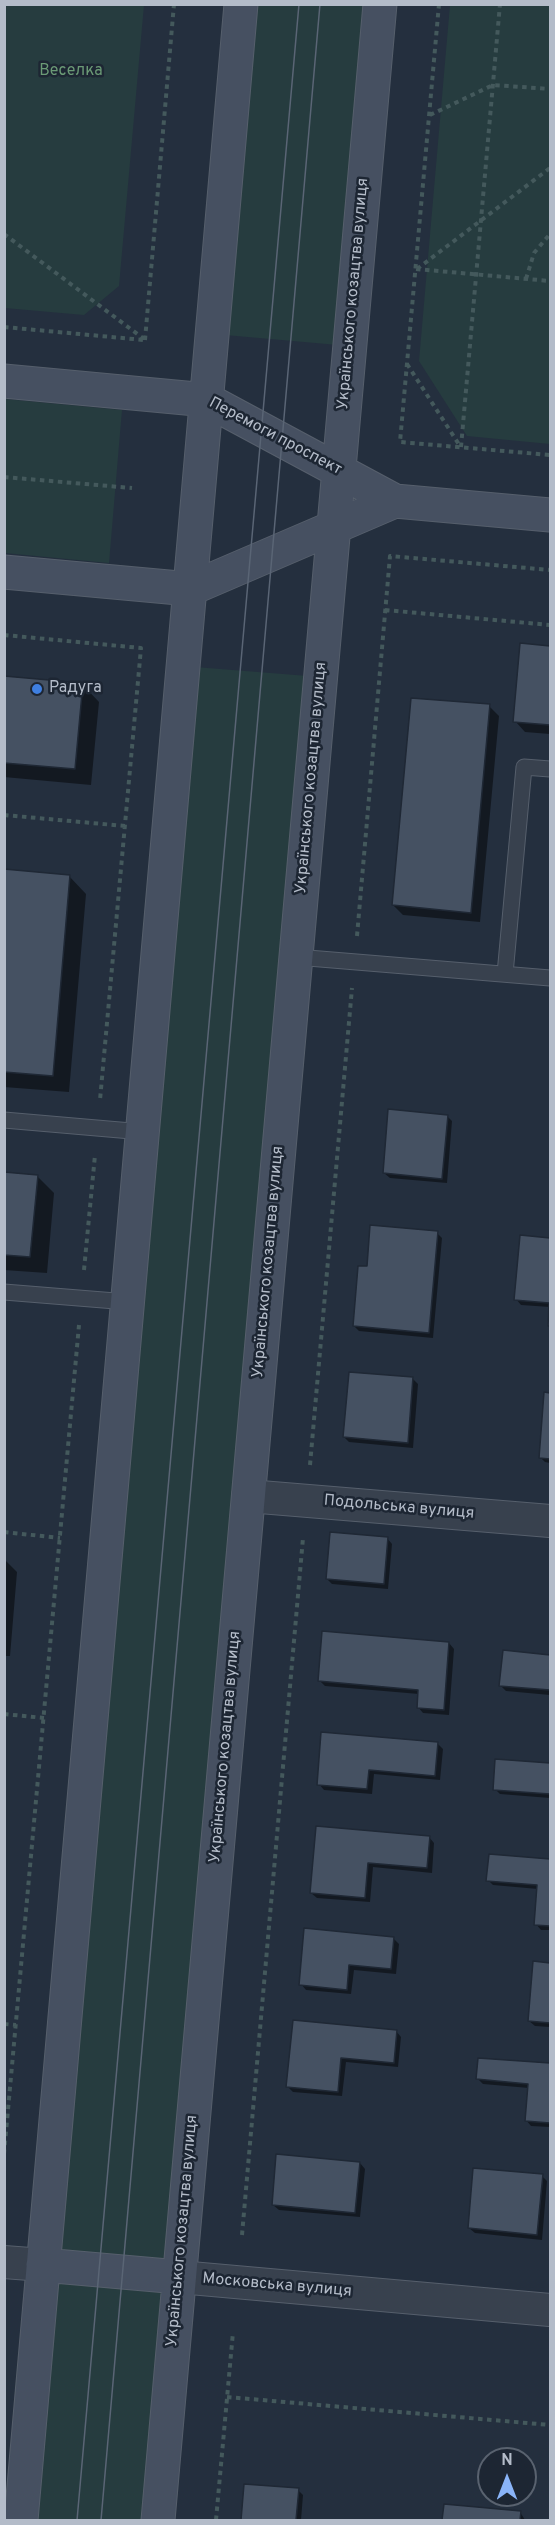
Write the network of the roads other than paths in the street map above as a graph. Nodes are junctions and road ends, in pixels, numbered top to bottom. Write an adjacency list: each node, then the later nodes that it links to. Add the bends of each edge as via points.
1 (241, 4): 4 (street)
2 (380, 4): 5 (street, Українського козацтва вулиця)
3 (4, 381): 4 (street, Перемоги проспект)
4 (207, 400): 5 (street, Перемоги проспект); 10 (street)
5 (338, 470): 6 (street, Перемоги проспект); 8 (street, Українського козацтва вулиця)
6 (395, 501): 7 (street, Перемоги проспект); 8 (street, Перемоги проспект)
7 (550, 515)
8 (334, 527): 10 (street, Перемоги проспект); 12 (street, Українського козацтва вулиця)
9 (4, 573): 10 (street, Перемоги проспект)
10 (190, 589): 16 (street)
11 (550, 769): 13 (lane, via 524,767)
12 (296, 957): 13 (lane); 19 (street, Українського козацтва вулиця)
13 (505, 974): 14 (lane)
14 (550, 978)
15 (4, 1120): 16 (lane)
16 (143, 1132): 18 (street)
17 (4, 1292): 18 (lane)
18 (128, 1302): 22 (street)
19 (248, 1496): 20 (street, Подольська вулиця); 23 (street, Українського козацтва вулиця)
20 (550, 1521)
21 (4, 2262): 22 (street, Московська вулиця)
22 (44, 2265): 23 (street, Московська вулиця); 25 (street)
23 (179, 2277): 24 (street, Московська вулиця); 26 (street, Українського козацтва вулиця)
24 (550, 2310)
25 (21, 2520)
26 (158, 2520)

